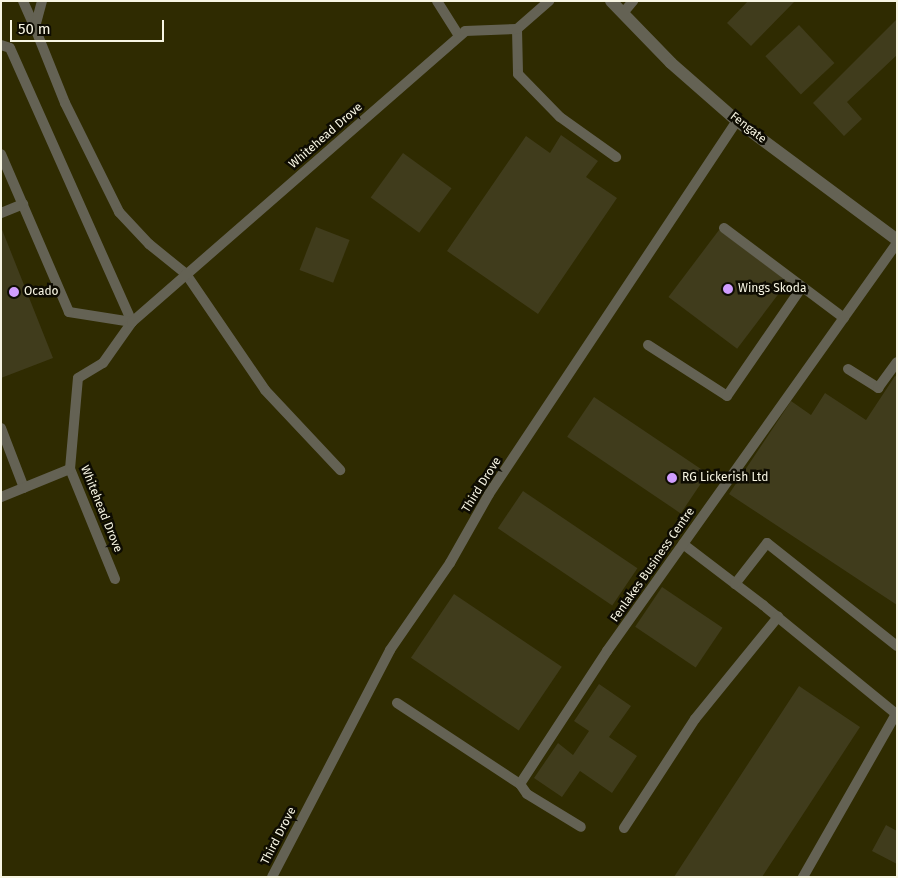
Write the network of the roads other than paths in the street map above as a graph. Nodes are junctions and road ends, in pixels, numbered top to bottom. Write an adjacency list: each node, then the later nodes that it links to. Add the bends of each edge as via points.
1 (23, 1): 8 (lane)
2 (42, 1): 8 (lane)
3 (549, 1): 9 (lane)
4 (611, 1): 7 (street, Fengate)
5 (633, 1): 7 (lane)
6 (440, 3): 10 (lane)
7 (623, 13): 12 (street, Fengate, via 671,63)
8 (35, 28): 19 (lane, via 65,103 119,212 149,244)
9 (517, 29): 10 (lane, Whitehead Drove, via 465,31); 14 (lane, via 518,74 560,117)
10 (459, 36): 19 (lane, Whitehead Drove)
11 (1, 45): 22 (lane, via 10,48)
12 (738, 121): 18 (street, Fengate); 40 (lane, Third Drove, via 489,494 450,563 390,650)
13 (1, 154): 15 (lane)
14 (616, 157)
15 (23, 204): 16 (lane); 22 (lane, via 69,312)
16 (1, 213)
17 (724, 228): 20 (lane)
18 (897, 242): 21 (lane, Fenlakes Business Centre)
19 (186, 274): 22 (lane, Whitehead Drove); 28 (lane, via 264,390)
20 (802, 287): 21 (lane); 23 (lane, via 727,396)
21 (844, 318): 31 (lane, Fenlakes Business Centre)
22 (132, 322): 27 (lane, Whitehead Drove, via 103,363 78,378)
23 (648, 345)
24 (897, 362): 25 (lane, via 878,388)
25 (848, 369)
26 (1, 428): 29 (lane)
27 (70, 469): 29 (lane); 32 (lane, Whitehead Drove)
28 (340, 470)
29 (24, 488): 30 (lane)
30 (1, 497)
31 (683, 544): 33 (lane); 37 (lane, Fenlakes Business Centre, via 607,651)
32 (115, 579)
33 (735, 584): 34 (lane); 35 (lane, via 767,543)
34 (778, 617): 39 (lane, via 695,719); 41 (lane, via 896,714)
35 (897, 646)
36 (397, 703): 37 (lane)
37 (520, 784): 38 (lane, via 528,794)
38 (581, 827)
39 (624, 828)
40 (272, 877)
41 (803, 877)

